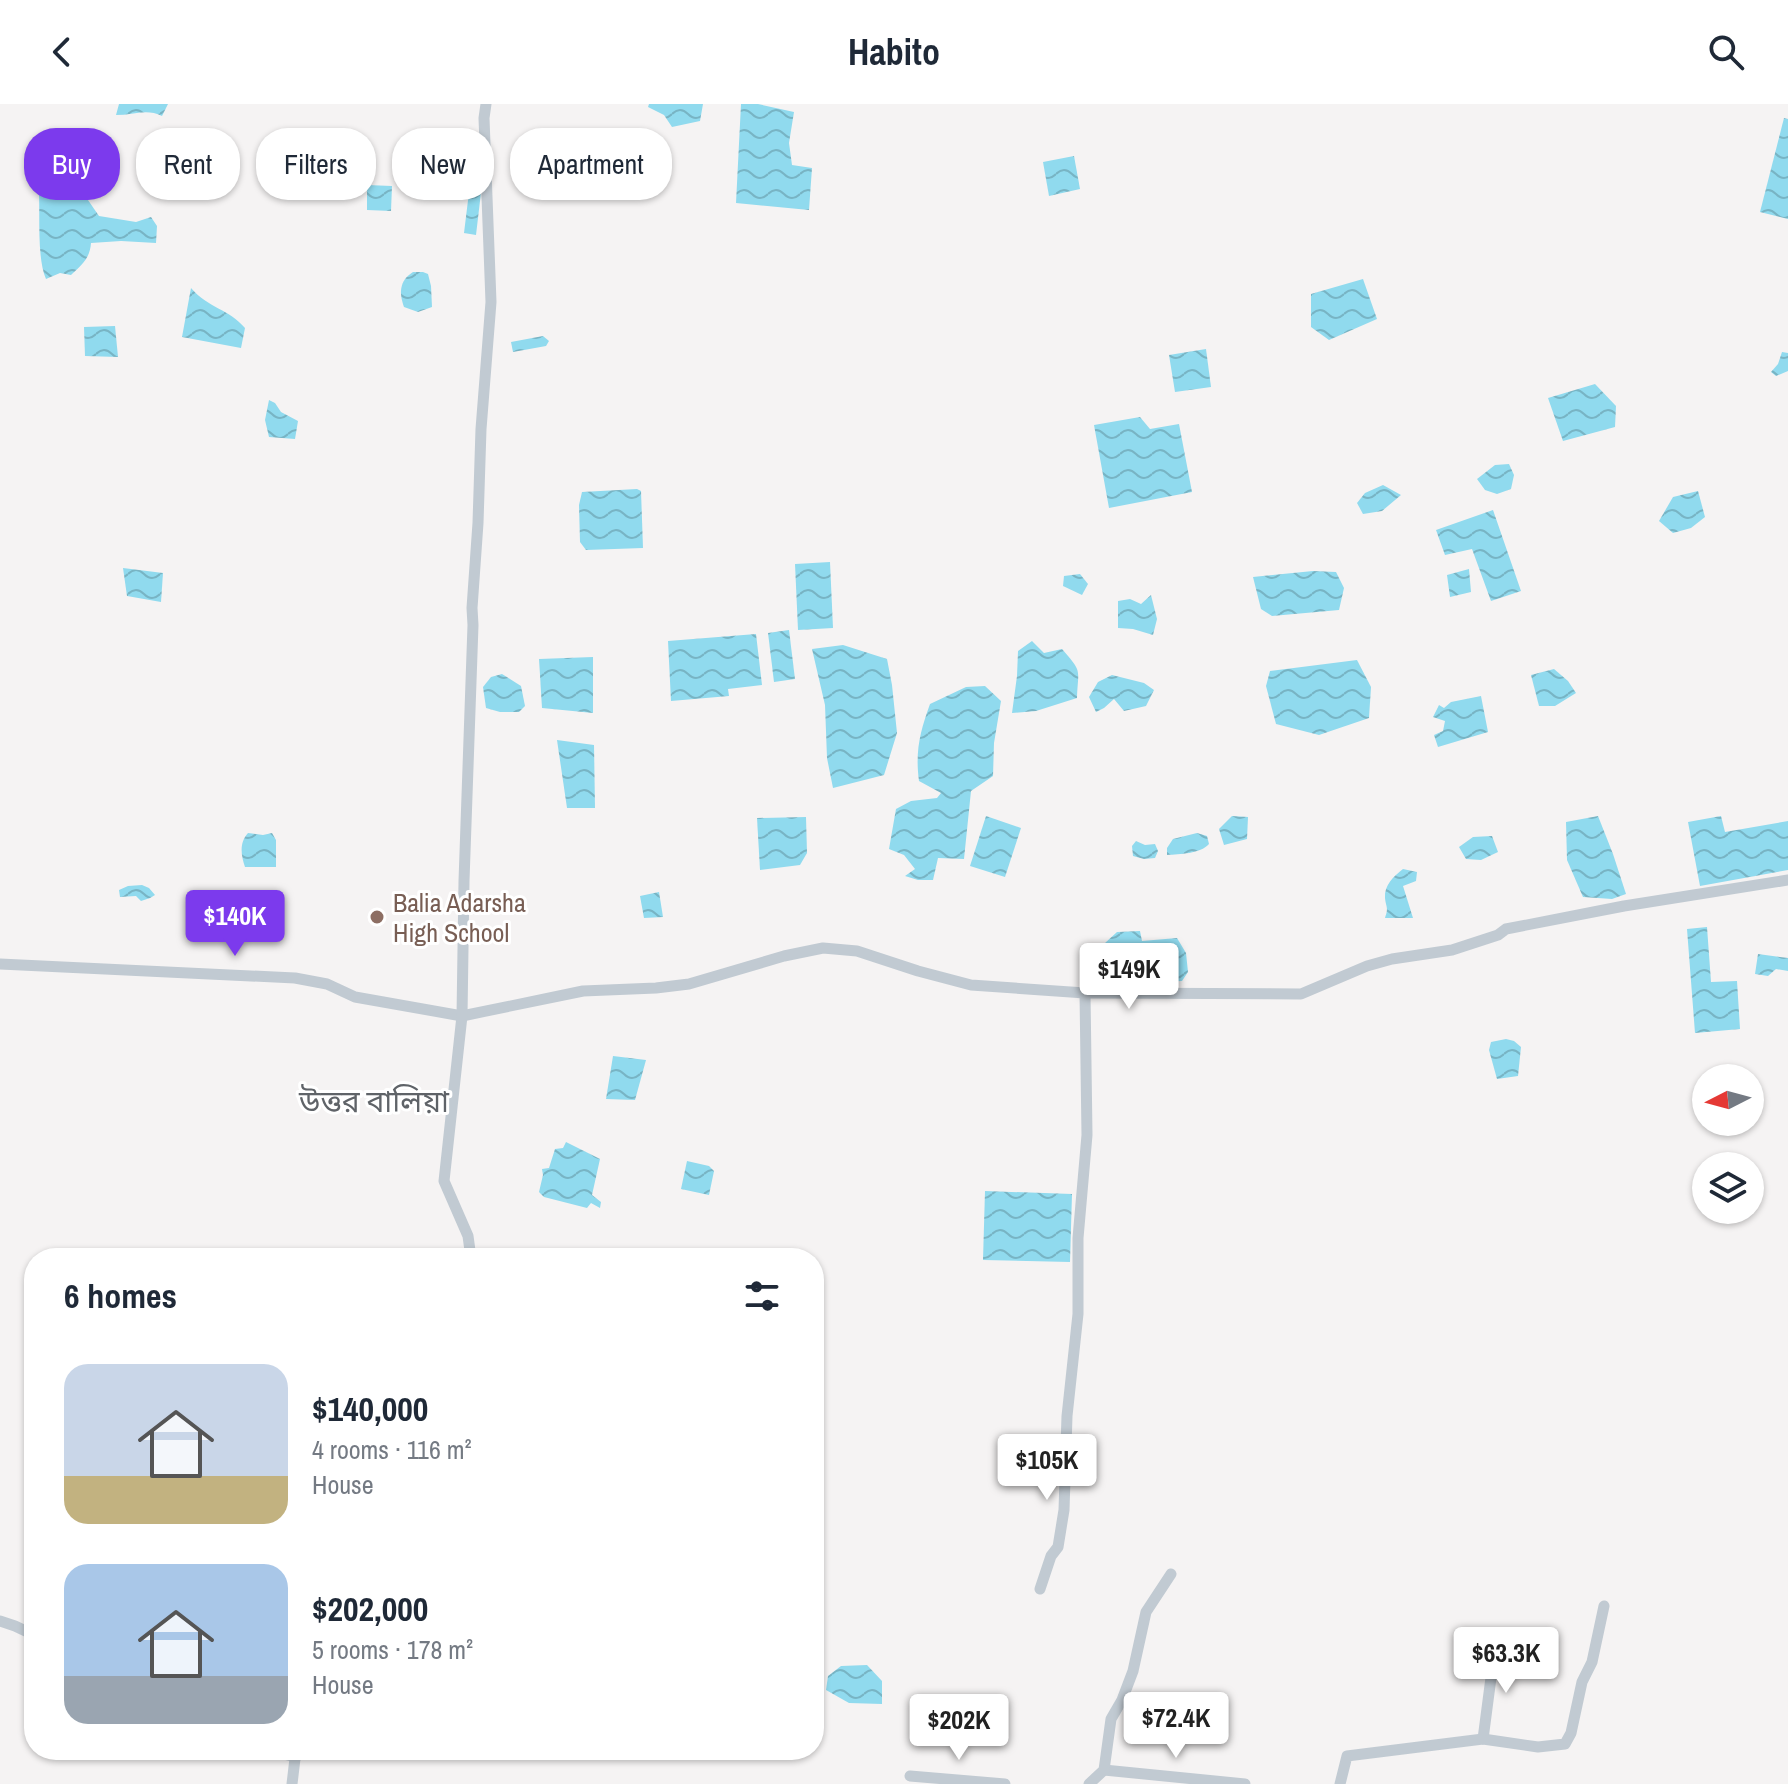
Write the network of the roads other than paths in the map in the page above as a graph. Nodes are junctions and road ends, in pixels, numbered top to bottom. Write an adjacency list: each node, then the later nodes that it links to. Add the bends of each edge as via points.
1 (486, 104): 5 (street, via 491,302 472,608)
2 (1788, 880): 4 (street, via 1506,929 1452,950 1367,966 1301,994)
3 (0, 964): 5 (street, via 295,978 355,997)
4 (1085, 993): 5 (street, via 971,985 857,951 823,948 689,984 583,991); 8 (street, via 1087,1135 1064,1510 1058,1547)
5 (462, 1016): 6 (street, via 444,1181)
6 (470, 1248)
7 (1171, 1574): 15 (street, via 1146,1612 1133,1671 1111,1719)
8 (1040, 1589)
9 (1604, 1606): 13 (street, via 1565,1744 1538,1747)
10 (0, 1621): 11 (street)
11 (24, 1630)
12 (1495, 1647): 13 (street)
13 (1483, 1739): 21 (street, via 1347,1756)
14 (295, 1760): 17 (street)
15 (1104, 1770): 19 (street); 20 (street)
16 (910, 1776): 18 (street)
17 (292, 1784)
18 (1005, 1784)
19 (1089, 1784)
20 (1245, 1784)
21 (1340, 1784)

